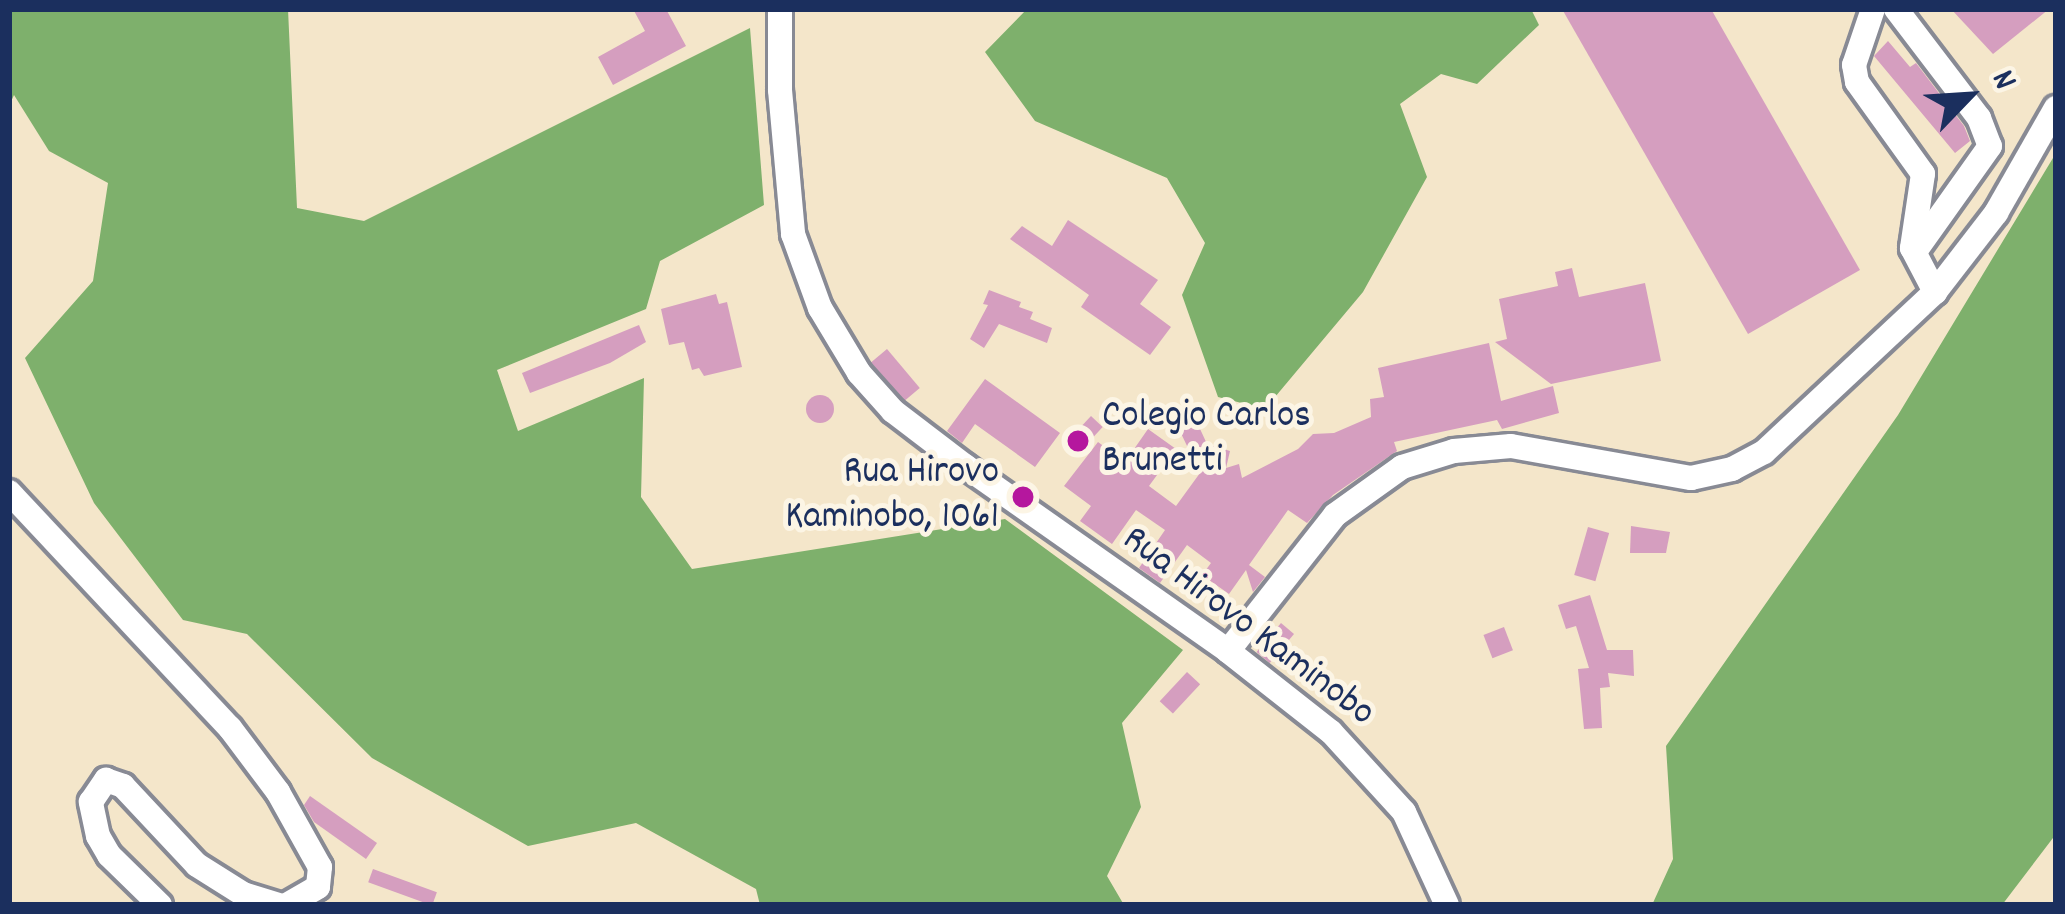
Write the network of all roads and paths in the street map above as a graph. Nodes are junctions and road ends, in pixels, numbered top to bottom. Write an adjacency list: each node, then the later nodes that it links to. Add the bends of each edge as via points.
1 (780, 9): 8 (street, Rua Hirovo Kaminobo, via 793,234 820,308 859,373 964,466)
2 (1873, 9): 5 (street, via 1854,65 1862,94 1923,174)
3 (1896, 9): 5 (street, via 1979,118 1990,146)
4 (2056, 108): 6 (street, via 1996,212)
5 (1913, 256): 6 (street)
6 (1935, 292): 8 (street, via 1796,426 1732,469 1677,476 1511,446 1402,467 1334,515)
7 (9, 492): 10 (street, via 230,728 278,792 320,867 317,887)
8 (1228, 651): 11 (street, Rua Hirovo Kaminobo, via 1387,788 1420,839)
9 (160, 905): 10 (street, via 98,836 92,802 106,780 123,786 197,865 243,894)
10 (284, 905)
11 (1447, 905)

